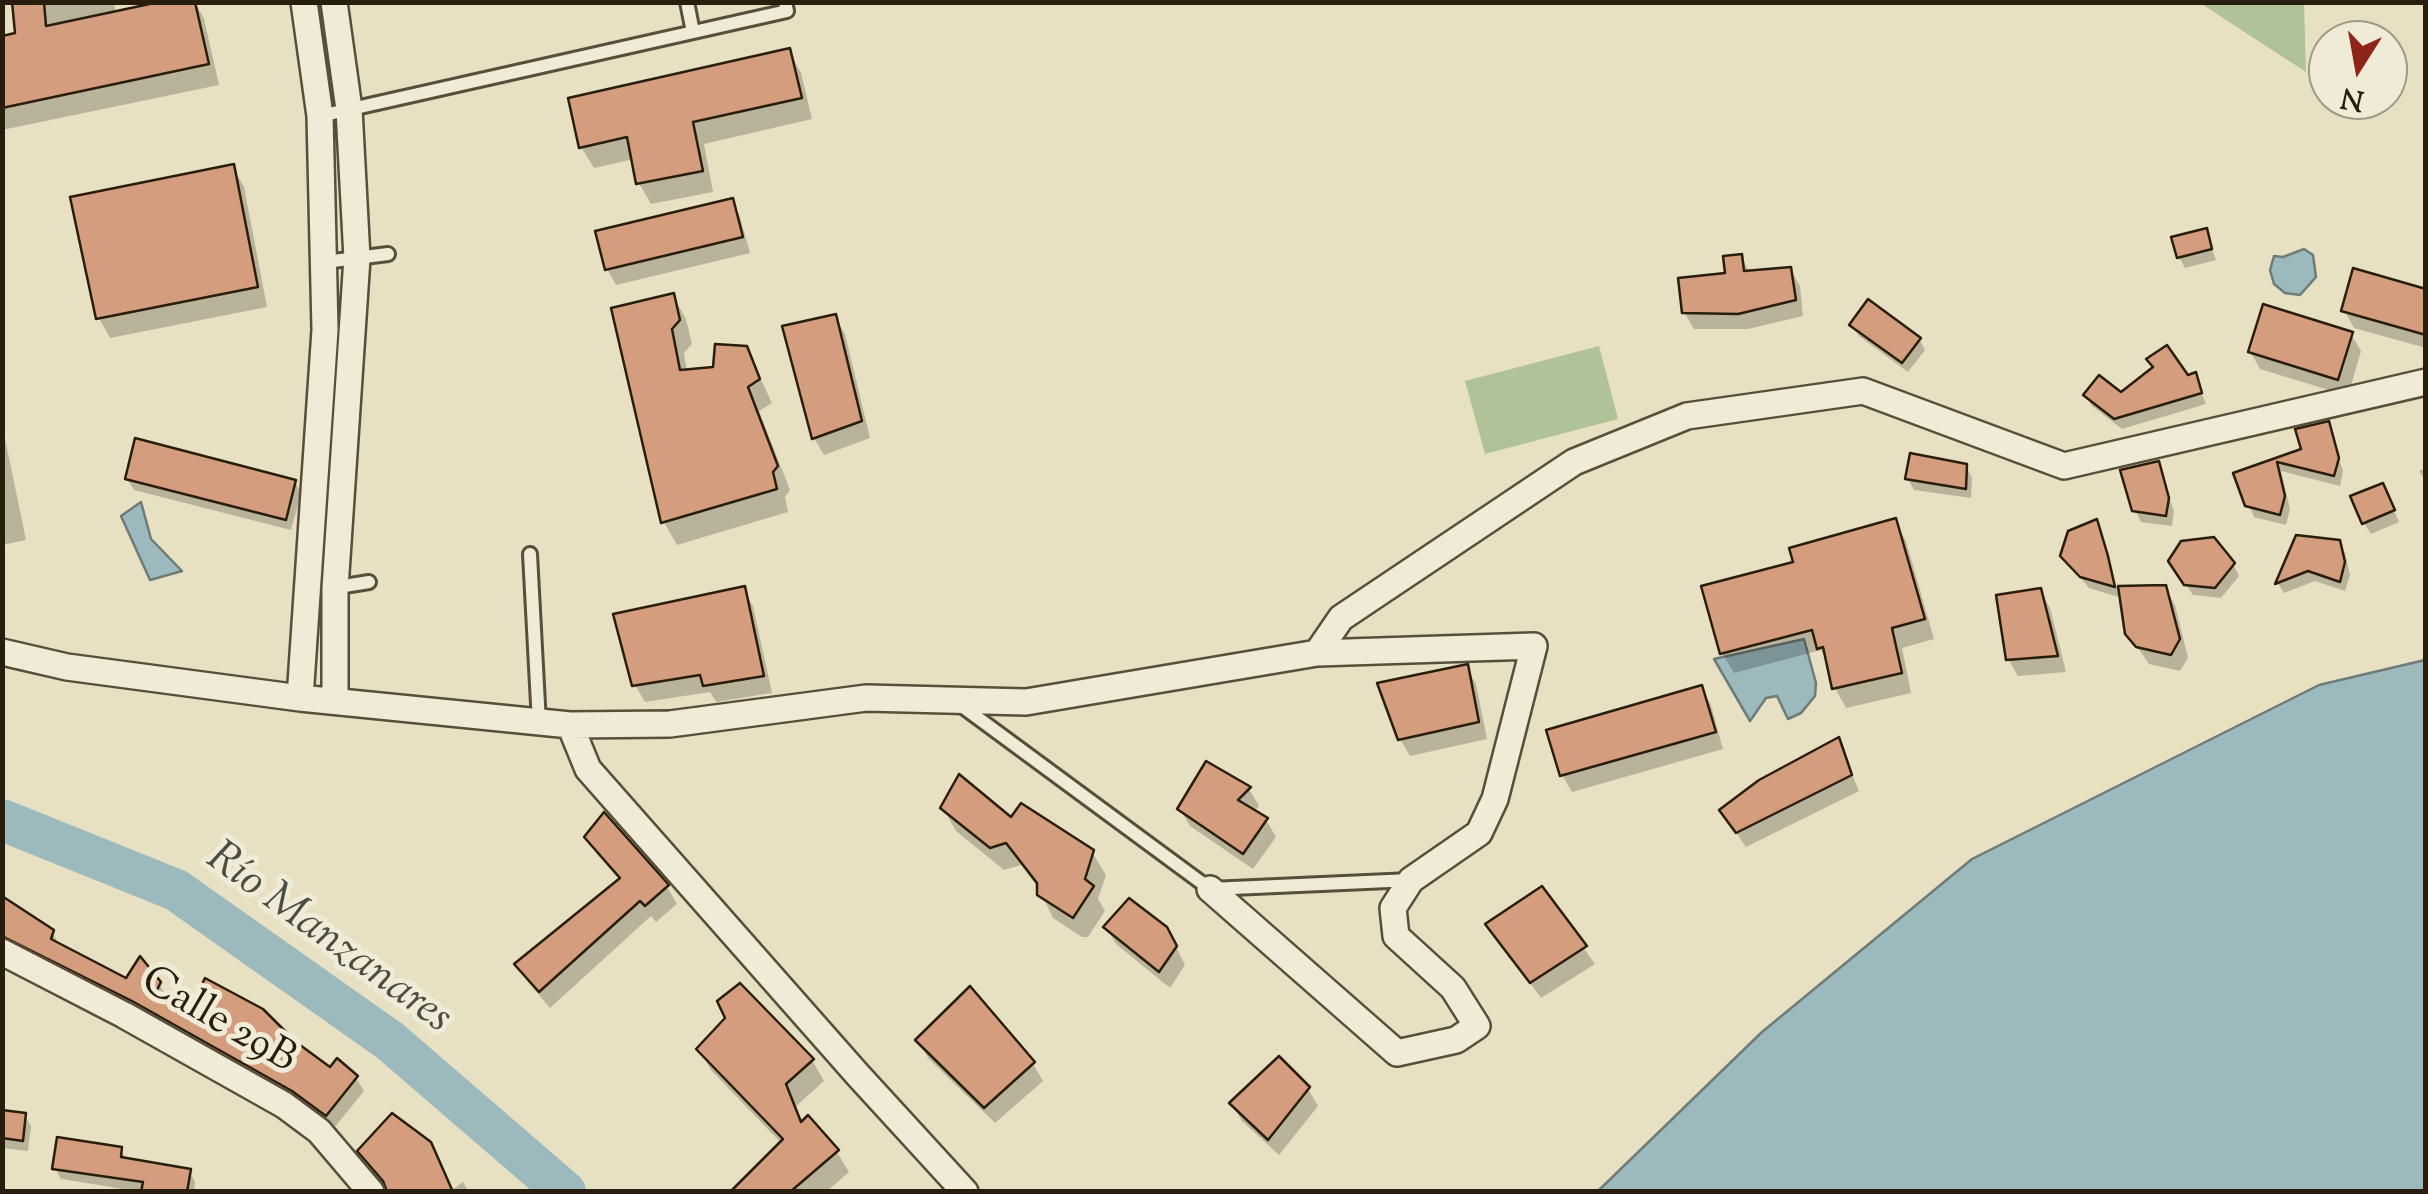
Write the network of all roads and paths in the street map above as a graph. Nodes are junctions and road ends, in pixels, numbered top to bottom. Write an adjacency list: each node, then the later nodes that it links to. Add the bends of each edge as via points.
1 (304, 2): 5 (street)
2 (687, 2): 6 (lane)
3 (785, 2): 6 (lane, via 787,10)
4 (336, 14): 5 (street); 7 (street)
5 (309, 30): 8 (street)
6 (693, 32): 7 (lane)
7 (349, 109): 8 (lane); 10 (street)
8 (320, 116): 11 (street)
9 (388, 254): 10 (lane)
10 (357, 258): 11 (lane); 16 (street)
11 (325, 262): 15 (street)
12 (2426, 382): 18 (street, via 2064,466 1864,391 1687,416 1574,462 1341,618)
13 (530, 554): 22 (lane)
14 (369, 582): 16 (lane)
15 (308, 586): 16 (lane); 19 (street)
16 (335, 588): 20 (street)
17 (2, 652): 19 (street, via 67,668)
18 (1317, 652): 21 (street, via 1026,702); 24 (street, via 1534,646 1495,799 1479,833)
19 (300, 698): 20 (street)
20 (335, 700): 22 (street)
21 (954, 700): 23 (street, via 866,698 670,724); 25 (lane)
22 (539, 723): 23 (street)
23 (570, 725): 28 (street, via 588,769)
24 (1410, 880): 25 (lane); 25 (street, via 1393,908 1396,936 1453,988 1478,1026 1456,1040 1398,1052)
25 (1210, 889)
26 (2, 952): 27 (street, Calle 29B, via 284,1106 319,1132)
27 (371, 1192)
28 (965, 1192)

